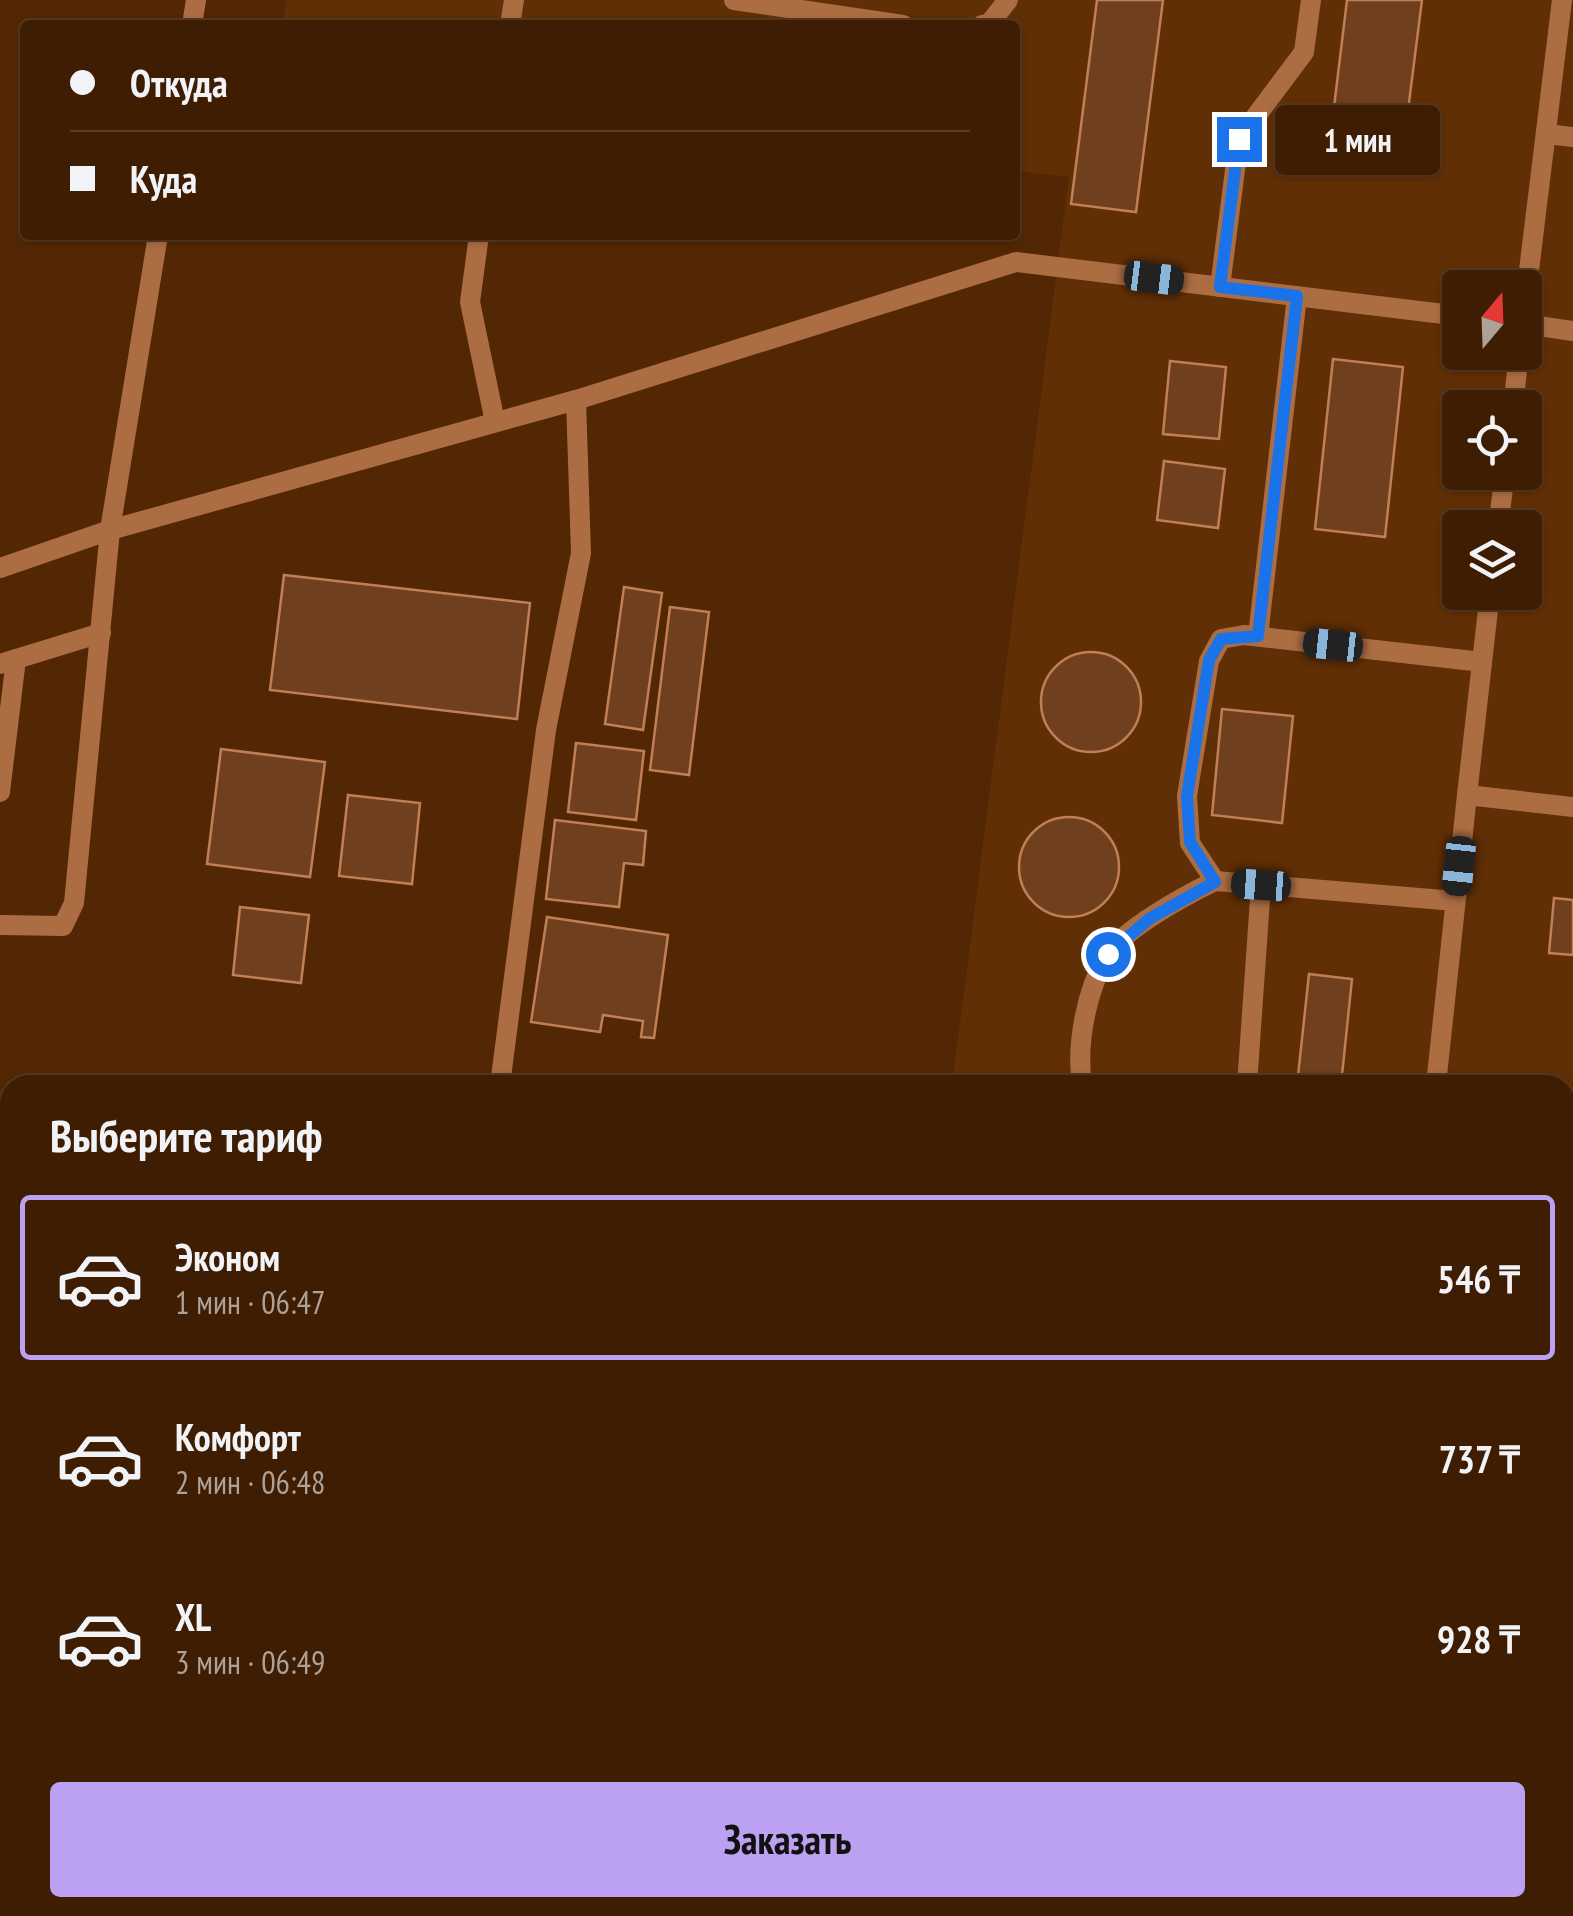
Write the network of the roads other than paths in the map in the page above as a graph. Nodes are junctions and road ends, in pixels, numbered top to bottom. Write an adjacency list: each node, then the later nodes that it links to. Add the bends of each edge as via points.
1 (734, 0): 4 (lane)
2 (1311, 0): 11 (lane, via 1304,52 1239,139)
3 (1562, 0): 6 (lane)
4 (798, 5): 5 (lane)
5 (876, 20)
6 (1546, 134): 7 (lane); 10 (lane)
7 (1573, 137)
8 (157, 240): 18 (lane)
9 (478, 240): 17 (lane, via 470,302)
10 (1529, 270)
11 (1220, 287): 12 (lane); 16 (lane, via 1016,262)
12 (1297, 296): 13 (lane); 22 (lane)
13 (1442, 314)
14 (1542, 327): 15 (lane)
15 (1573, 332)
16 (576, 400): 17 (lane); 32 (lane, via 582,552 546,730)
17 (495, 422): 18 (lane)
18 (110, 530): 19 (lane); 21 (lane)
19 (0, 568)
20 (1488, 610): 24 (lane)
21 (101, 633): 23 (lane); 31 (lane, via 74,903 63,926)
22 (1258, 636): 24 (lane); 28 (lane, via 1221,639 1209,660 1187,796 1190,842)
23 (8, 662): 25 (lane)
24 (1482, 662): 26 (lane)
25 (0, 792)
26 (1466, 795): 27 (lane); 30 (lane)
27 (1573, 808)
28 (1215, 882): 29 (lane); 33 (lane, via 1149,919 1108,954 1090,998)
29 (1261, 885): 30 (lane); 34 (lane)
30 (1456, 901): 35 (lane)
31 (0, 925)
32 (501, 1075)
33 (1082, 1075)
34 (1249, 1075)
35 (1437, 1075)

